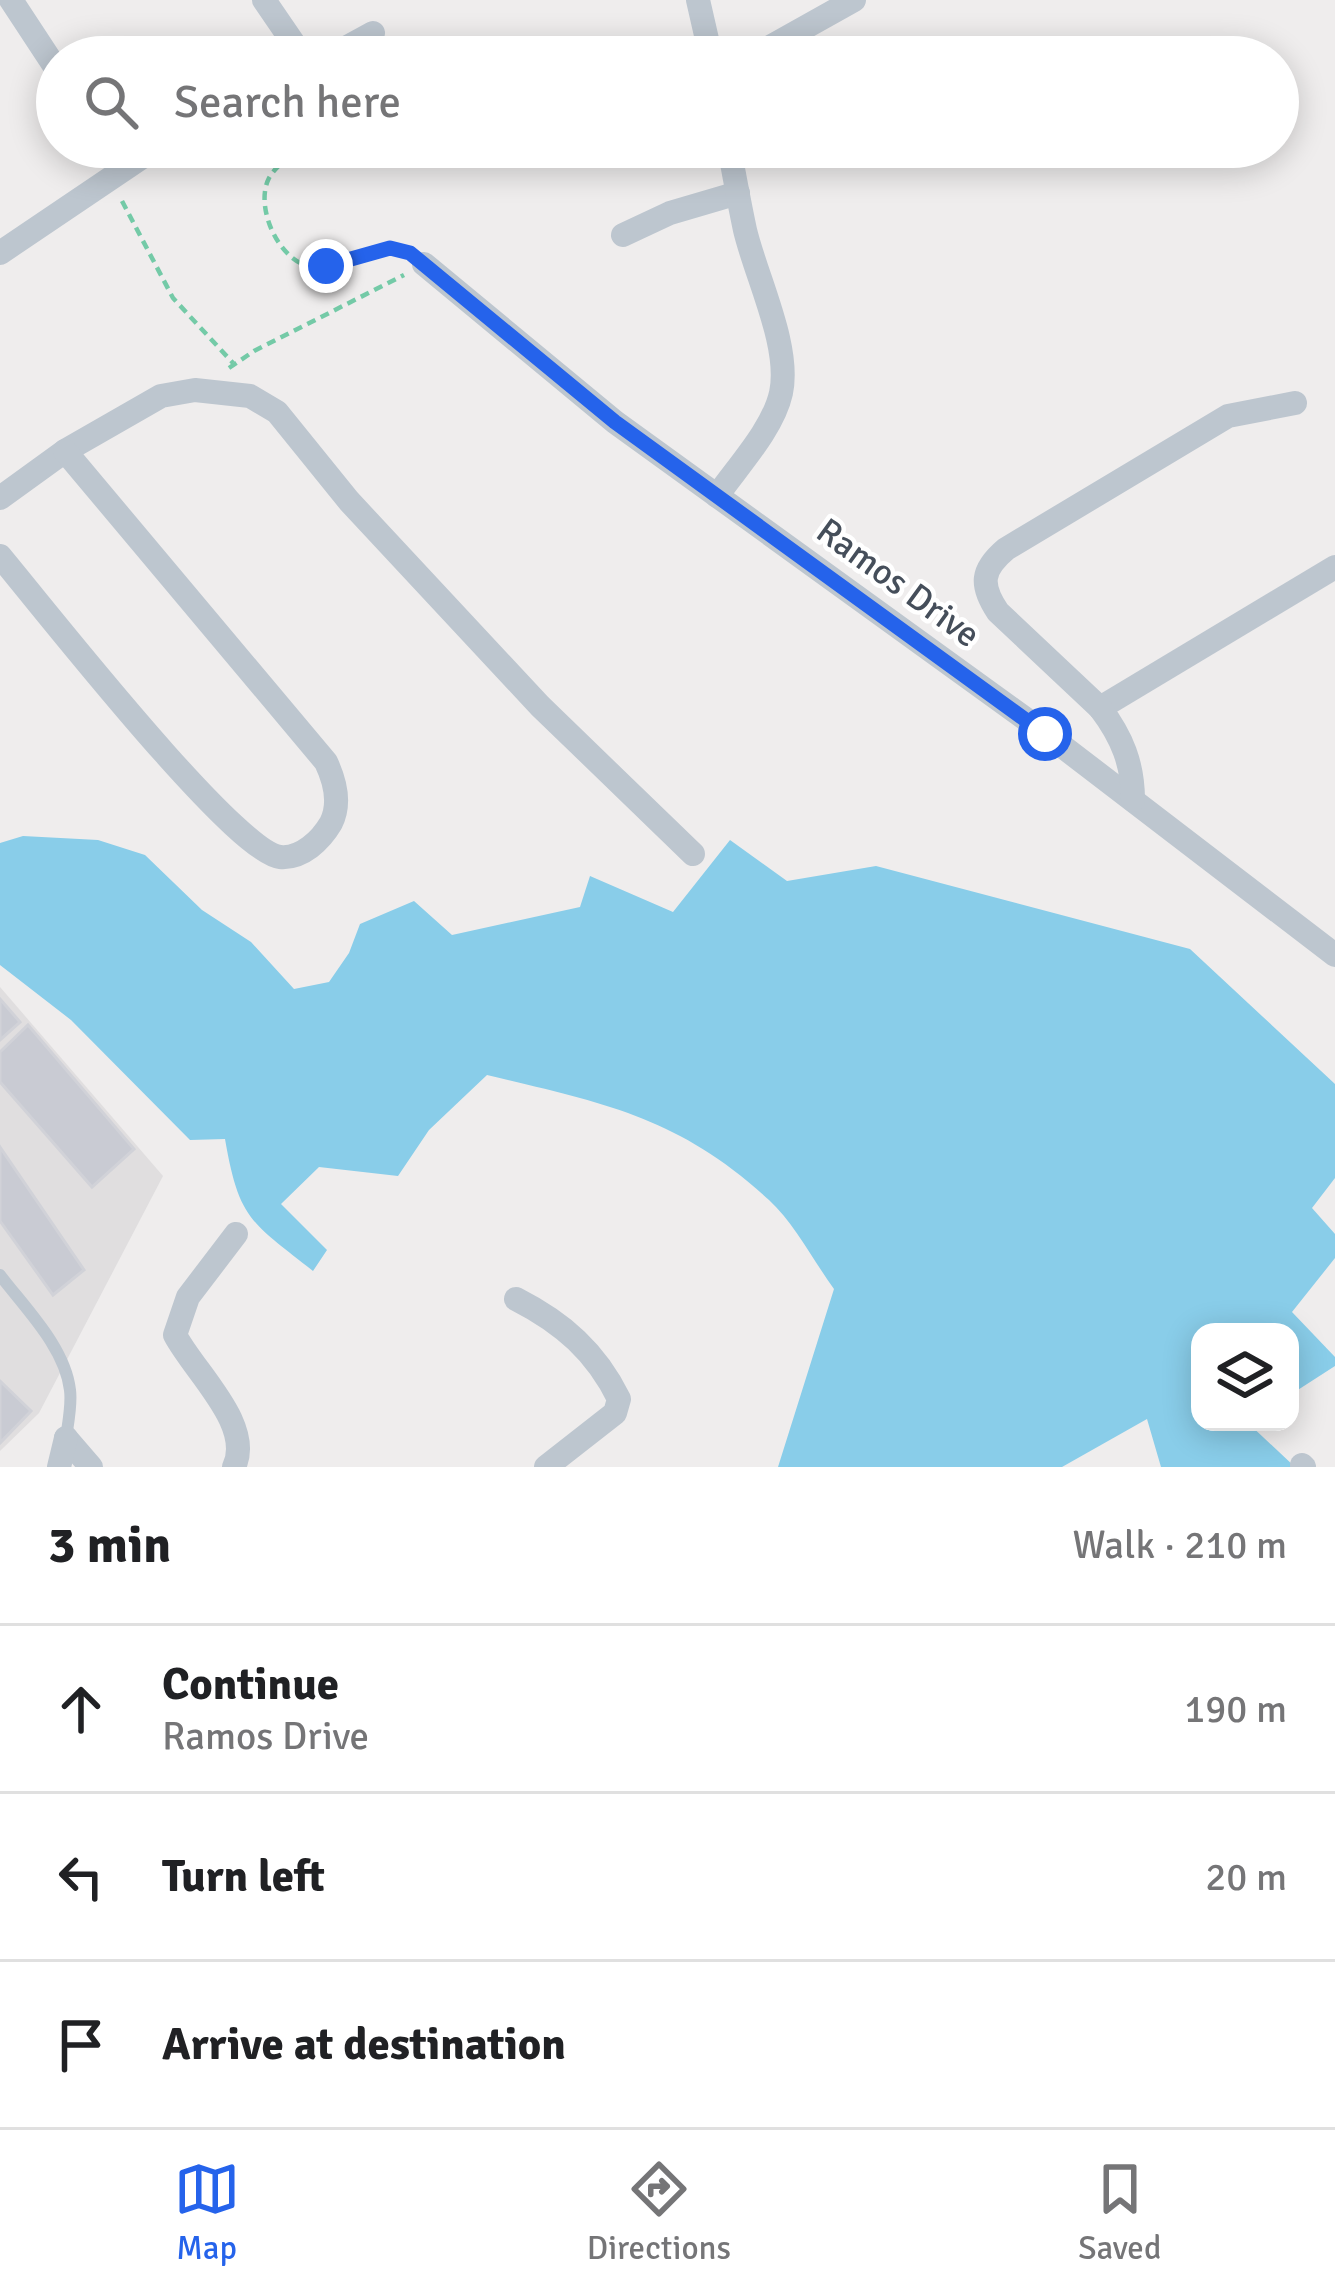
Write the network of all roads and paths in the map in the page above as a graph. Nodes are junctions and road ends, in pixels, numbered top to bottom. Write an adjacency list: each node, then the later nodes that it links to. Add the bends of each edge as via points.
1 (11, 0): 11 (street)
2 (265, 0): 6 (street)
3 (698, 0): 9 (street)
4 (854, 0): 10 (street)
5 (373, 33): 7 (street); 8 (lane)
6 (289, 36)
7 (368, 36)
8 (375, 36)
9 (706, 36)
10 (790, 36)
11 (36, 38)
12 (108, 168): 18 (street)
13 (115, 168): 20 (path, via 172,298)
14 (278, 168): 19 (path, via 265,188 267,214 294,259 326,266 390,248)
15 (733, 168): 16 (street)
16 (738, 193): 17 (street); 24 (street, via 783,376 767,423)
17 (623, 235)
18 (0, 254)
19 (424, 264): 20 (path); 24 (street, Ramos Drive)
20 (233, 363): 21 (path)
21 (221, 390): 23 (street, via 161,397); 30 (street, via 277,412 540,706)
22 (1295, 403): 28 (street, via 1228,416 990,562 983,582 998,612)
23 (65, 451): 25 (street); 26 (street, via 326,761 337,795 320,839 281,857 242,836)
24 (717, 496): 29 (street, Ramos Drive)
25 (0, 498)
26 (0, 556)
27 (1335, 566): 28 (street)
28 (1100, 708): 29 (street, via 1129,760)
29 (1133, 800): 31 (street, Ramos Drive)
30 (693, 854)
31 (1335, 955)
32 (236, 1234): 38 (street, via 188,1297 175,1335 235,1426 241,1446)
33 (0, 1275): 35 (lane, via 63,1366)
34 (516, 1300): 39 (street, via 577,1338 620,1399 614,1413)
35 (66, 1438): 36 (street); 37 (street)
36 (58, 1467)
37 (91, 1467)
38 (234, 1467)
39 (546, 1467)

